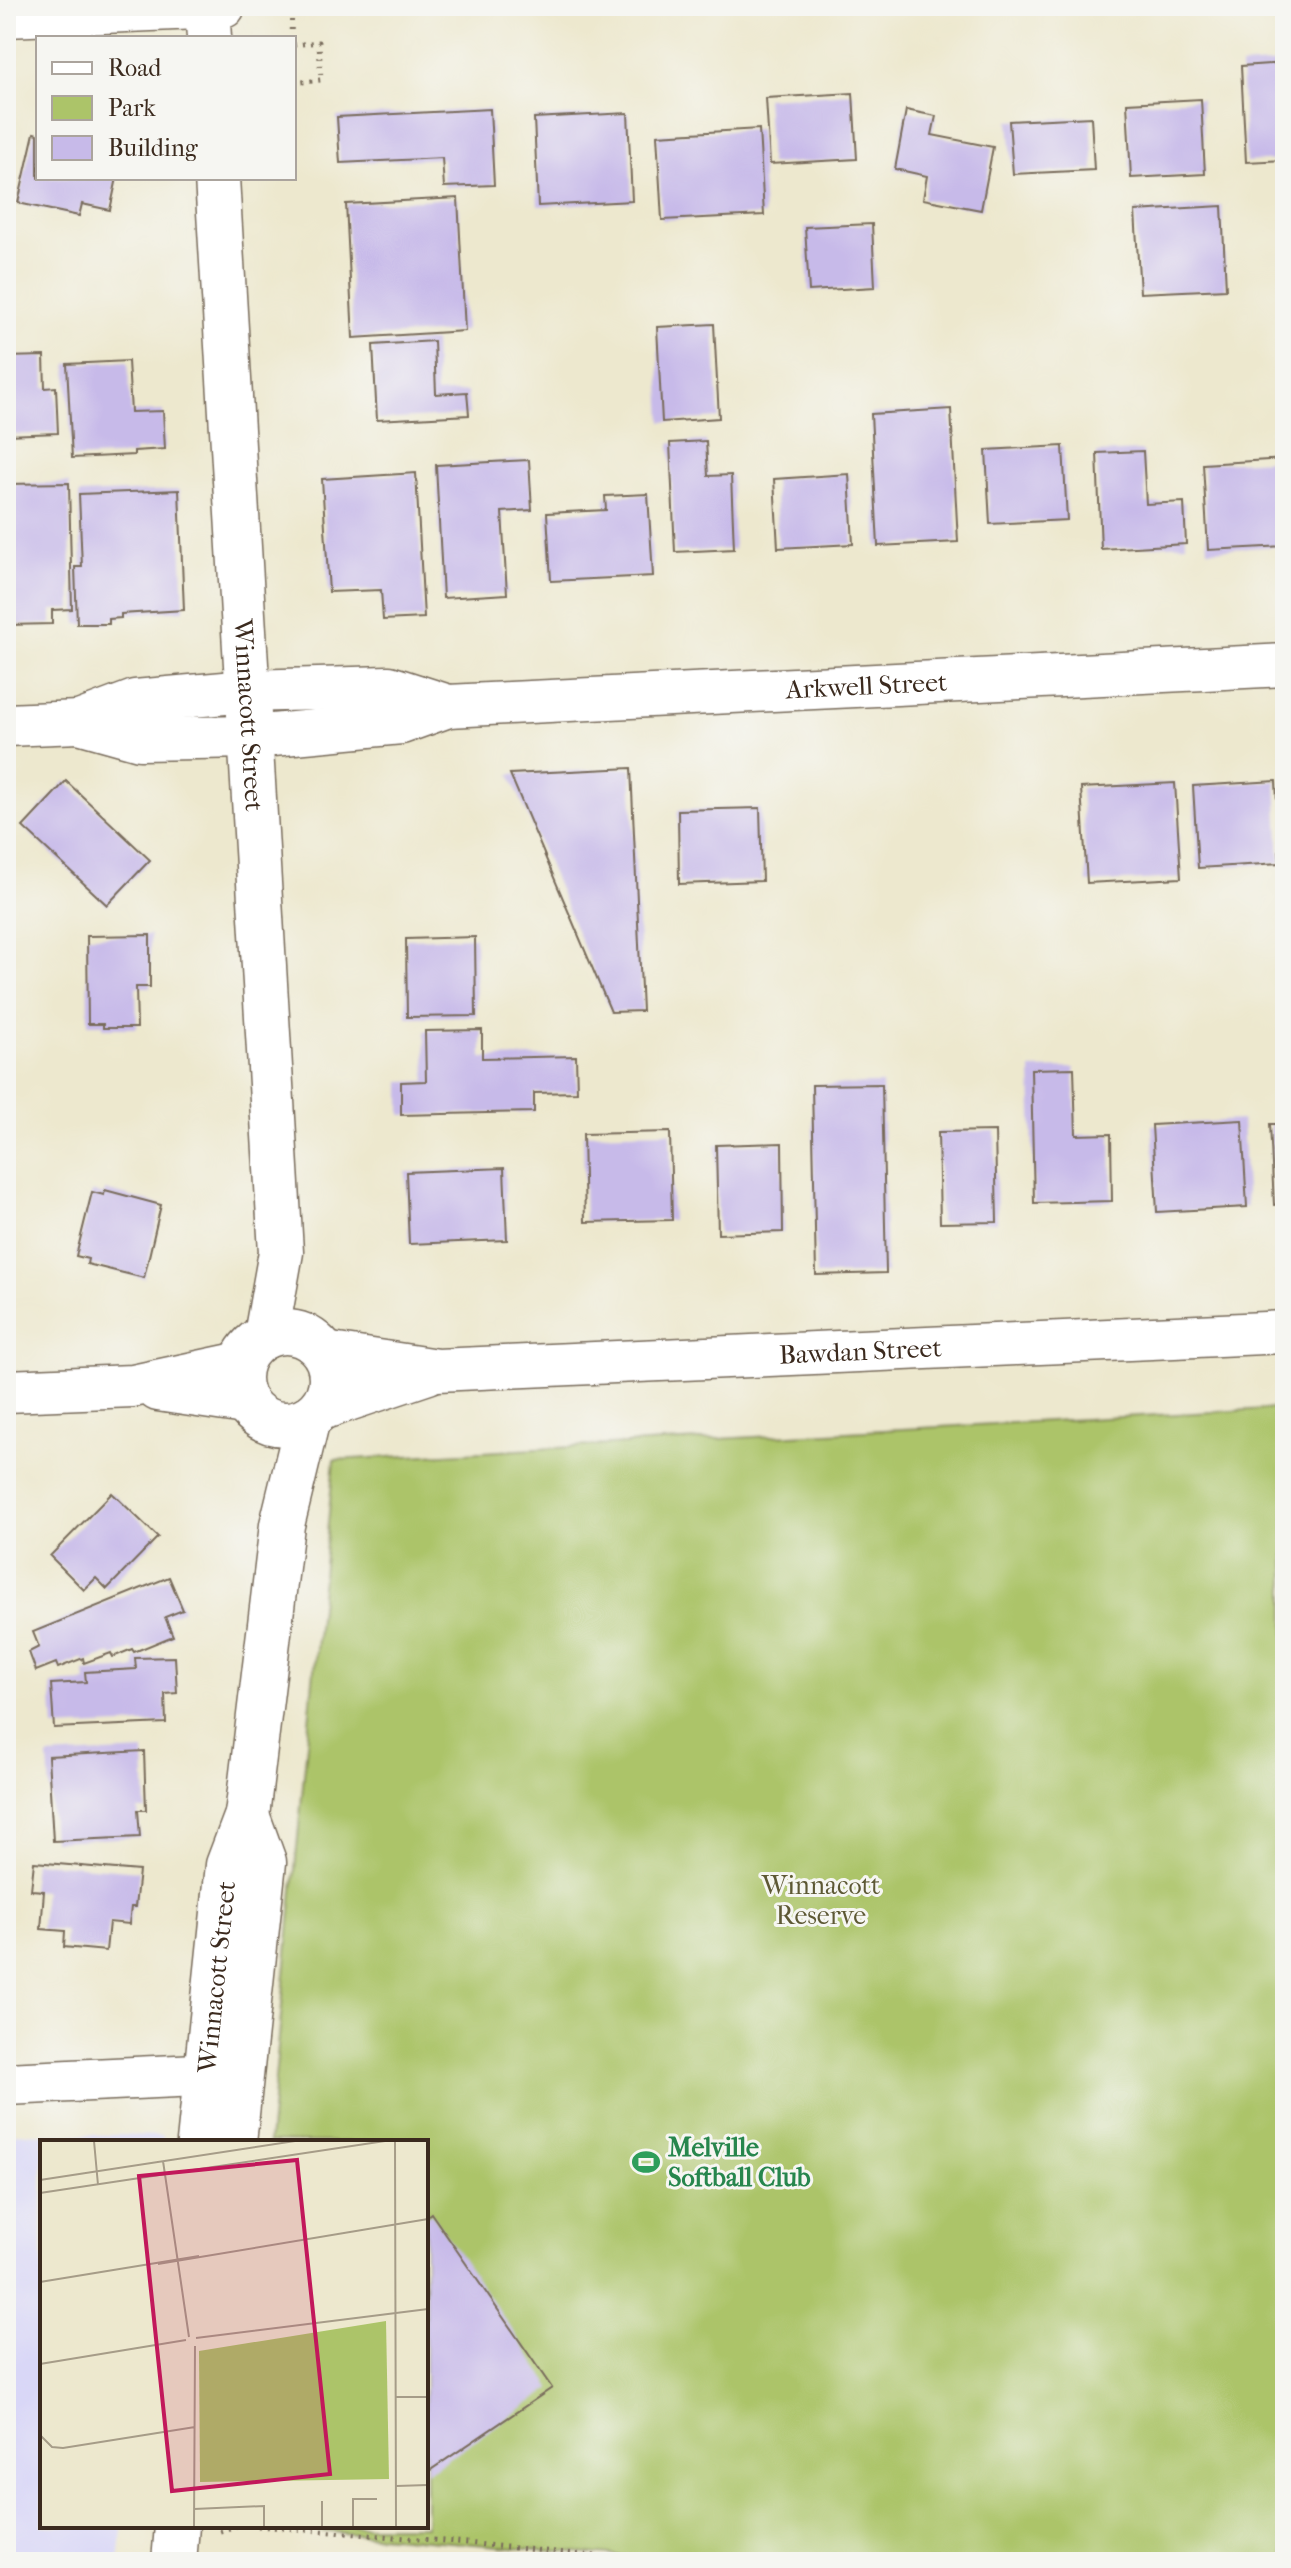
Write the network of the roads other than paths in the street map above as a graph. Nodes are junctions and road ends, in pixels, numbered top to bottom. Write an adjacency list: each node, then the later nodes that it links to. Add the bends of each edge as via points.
1 (207, 6): 2 (main road); 3 (main road); 4 (main road)
2 (223, 6)
3 (6, 15)
4 (209, 36)
5 (217, 180): 7 (main road, Winnacott Street)
6 (1285, 665): 8 (street, Arkwell Street)
7 (247, 691): 8 (street, Arkwell Street, via 389,687); 9 (street, Arkwell Street, via 135,701); 11 (main road, Winnacott Street)
8 (448, 706): 11 (street, Arkwell Street, via 401,723)
9 (79, 722): 10 (street, Arkwell Street); 11 (street, Arkwell Street, via 140,739)
10 (6, 725)
11 (251, 737): 13 (main road, Winnacott Street, via 281,1252)
12 (1285, 1332): 14 (street, Bawdan Street)
13 (274, 1368): 14 (street, Bawdan Street); 15 (street, Bawdan Street, via 133,1386); 16 (main road, via 283,1425); 16 (main road, Winnacott Street, via 332,1374 331,1388); 17 (main road, Winnacott Street)
14 (437, 1370): 16 (street, Bawdan Street)
15 (6, 1391)
16 (313, 1414): 17 (main road, Winnacott Street)
17 (282, 1525): 18 (main road, Winnacott Street, via 247,1815 228,1865)
18 (225, 2074): 19 (street); 20 (main road, Winnacott Street); 21 (main road, Winnacott Street)
19 (6, 2084)
20 (200, 2140)
21 (234, 2140)
22 (177, 2528): 23 (main road)
23 (174, 2562)

